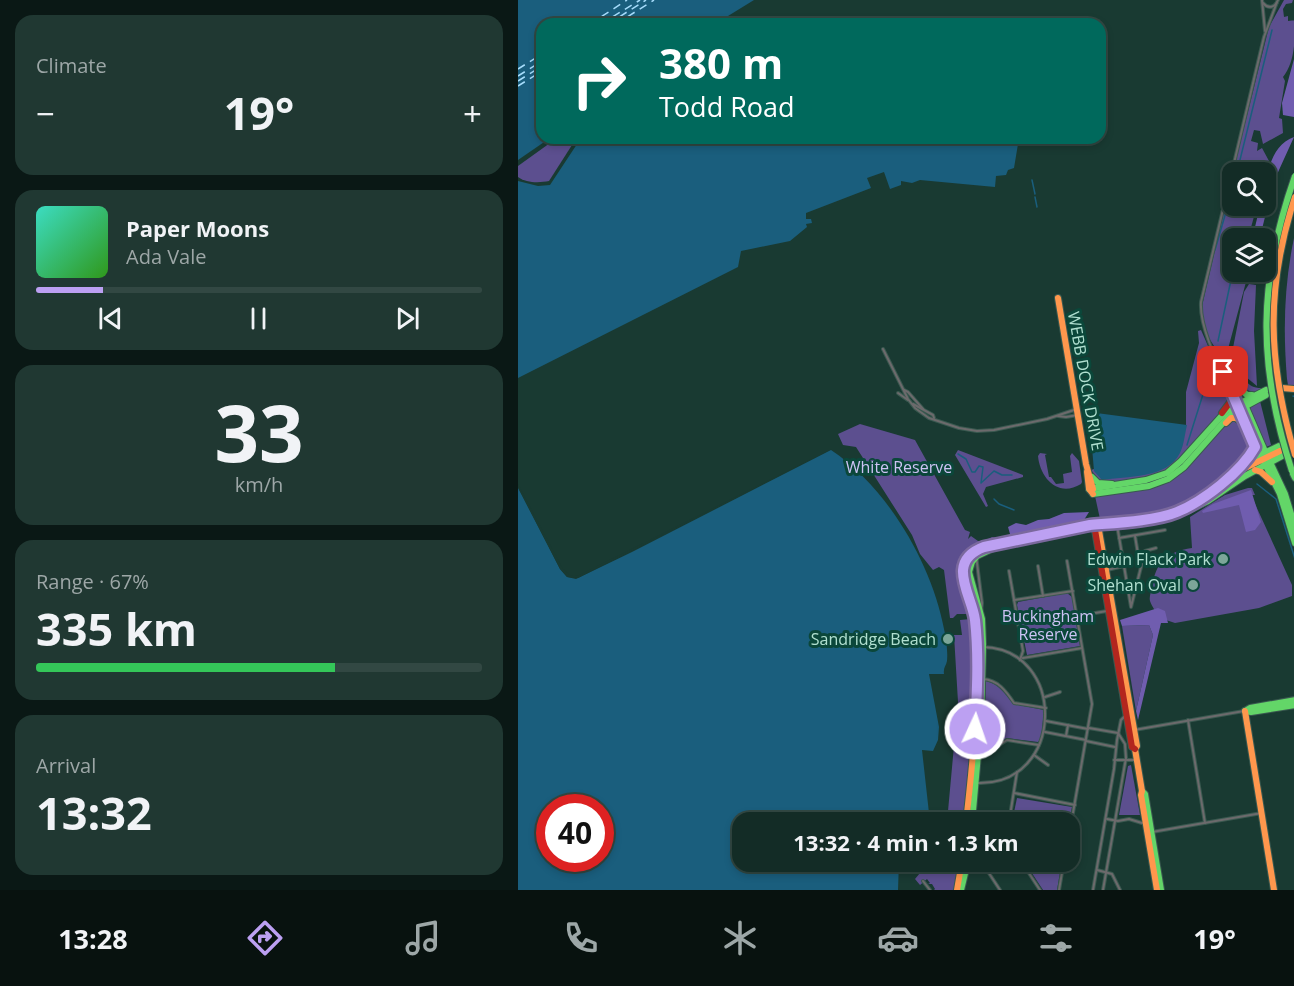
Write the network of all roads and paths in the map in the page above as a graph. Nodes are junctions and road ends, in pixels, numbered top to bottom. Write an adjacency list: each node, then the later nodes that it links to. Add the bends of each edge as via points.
1 (1262, 0): 2 (street, via 1269,7); 3 (street)
2 (1278, 1): 3 (street)
3 (1264, 37): 7 (street, via 1202,292 1201,318)
4 (1295, 176): 32 (main road, bridge, via 1274,242 1265,331 1273,406)
5 (1295, 197): 27 (main road, bridge, via 1277,272 1273,330 1281,405)
6 (1058, 298): 19 (main road, WEBB DOCK DRIVE)
7 (1210, 345): 9 (street); 13 (street)
8 (883, 350): 12 (street)
9 (1236, 385): 15 (main road, via 1247,395); 17 (street)
10 (1282, 388): 11 (main road)
11 (1295, 389)
12 (904, 390): 16 (street); 18 (street)
13 (1232, 392): 17 (street); 22 (main road)
14 (898, 393): 16 (street)
15 (1254, 395): 17 (main road); 17 (main road, via 1266,393)
16 (910, 402): 18 (street); 21 (street, via 923,415)
17 (1241, 405): 22 (main road); 23 (main road); 24 (main road); 28 (main road)
18 (924, 410): 21 (street)
19 (1078, 412): 20 (street); 20 (street); 29 (main road, WEBB DOCK DRIVE)
20 (1058, 416): 21 (street, via 982,431 962,429)
21 (934, 418)
22 (1217, 421): 34 (main road, via 1167,473)
23 (1217, 430): 24 (main road, via 1234,418); 36 (main road, via 1168,479 1149,486)
24 (1250, 432): 25 (main road)
25 (1255, 445): 28 (main road); 33 (main road)
26 (1281, 453): 28 (main road); 28 (main road); 31 (main road)
27 (1295, 455)
28 (1265, 458): 30 (main road); 31 (main road); 33 (main road); 35 (main road)
29 (1087, 469): 34 (main road, via 1097,483); 36 (main road, WEBB DOCK DRIVE)
30 (1254, 471): 35 (main road, via 1261,472); 37 (main road, via 1202,504)
31 (1275, 472): 39 (main road)
32 (1294, 475)
33 (1232, 476): 37 (main road)
34 (1116, 485): 36 (main road)
35 (1277, 489): 44 (main road)
36 (1092, 491)
37 (1177, 512): 38 (main road)
38 (1098, 526): 46 (main road); 52 (main road); 56 (main road)
39 (1295, 527)
40 (1165, 530): 42 (street)
41 (1118, 531): 43 (street)
42 (1135, 535): 43 (street); 50 (street)
43 (1119, 538): 49 (street)
44 (1295, 543)
45 (1156, 548): 50 (street, via 1145,551)
46 (976, 553): 58 (main road, via 969,574 981,613); 58 (main road, via 967,560 963,573)
47 (1067, 561): 53 (street)
48 (1038, 566): 54 (street)
49 (1124, 566): 50 (street, via 1131,607); 52 (street)
50 (1141, 568)
51 (1009, 570): 55 (street)
52 (1107, 570): 56 (main road)
53 (1073, 591): 54 (street); 57 (street)
54 (1043, 596): 55 (street)
55 (1014, 600): 61 (street)
56 (1111, 610): 57 (street); 69 (main road); 75 (main road)
57 (1077, 616): 60 (street)
58 (979, 629): 59 (main road); 70 (main road)
59 (982, 647): 61 (street); 62 (main road)
60 (1082, 648): 61 (street); 74 (street, via 1092,704)
61 (1021, 659): 64 (street)
62 (983, 679): 67 (street, via 1000,685 1014,703); 70 (main road)
63 (1060, 692): 64 (street)
64 (1045, 697): 67 (street)
65 (1295, 700): 68 (main road)
66 (1295, 705): 68 (main road)
67 (1046, 708): 72 (street)
68 (1245, 711): 71 (street); 98 (main road)
69 (1126, 715): 77 (street); 82 (main road)
70 (978, 719): 83 (main road); 94 (main road)
71 (1188, 720): 75 (street); 102 (street)
72 (1046, 721): 73 (street); 76 (street)
73 (1068, 725): 74 (street); 78 (street)
74 (1088, 728): 77 (street); 79 (street)
75 (1134, 730): 82 (main road)
76 (1044, 732): 78 (street); 80 (street)
77 (1118, 733): 81 (street); 87 (street, via 1126,748)
78 (1066, 736): 79 (street)
79 (1086, 740): 81 (street); 93 (street)
80 (1039, 745): 83 (street, via 1007,740); 84 (street)
81 (1116, 747): 85 (street)
82 (1135, 747): 86 (main road); 92 (main road)
83 (979, 752): 90 (main road)
84 (1034, 755): 88 (street); 89 (street)
85 (1114, 760): 87 (street); 99 (street)
86 (1136, 760): 87 (street); 92 (main road)
87 (1126, 761): 100 (street)
88 (1048, 765)
89 (1017, 772): 90 (street, via 996,781); 91 (street)
90 (976, 783): 95 (main road)
91 (1014, 793): 93 (street); 96 (street)
92 (1143, 793): 103 (main road)
93 (1075, 805): 97 (street)
94 (971, 812)
95 (971, 812)
96 (1011, 812)
97 (1074, 812)
98 (1262, 813): 102 (street); 121 (main road)
99 (1106, 819): 100 (street); 104 (street)
100 (1115, 820): 101 (street); 110 (street)
101 (1142, 823)
102 (1205, 823): 103 (street)
103 (1150, 833): 120 (main road)
104 (1097, 870): 110 (street); 117 (street)
105 (961, 872): 113 (main road)
106 (965, 872): 113 (main road)
107 (988, 872): 114 (street)
108 (1028, 872): 115 (street)
109 (1062, 872): 116 (street)
110 (1106, 872): 118 (street); 119 (street, via 1114,876)
111 (923, 881): 112 (street)
112 (930, 890)
113 (959, 890)
114 (1000, 890)
115 (1040, 890)
116 (1059, 890)
117 (1093, 890)
118 (1103, 890)
119 (1120, 890)
120 (1159, 890)
121 (1274, 890)

